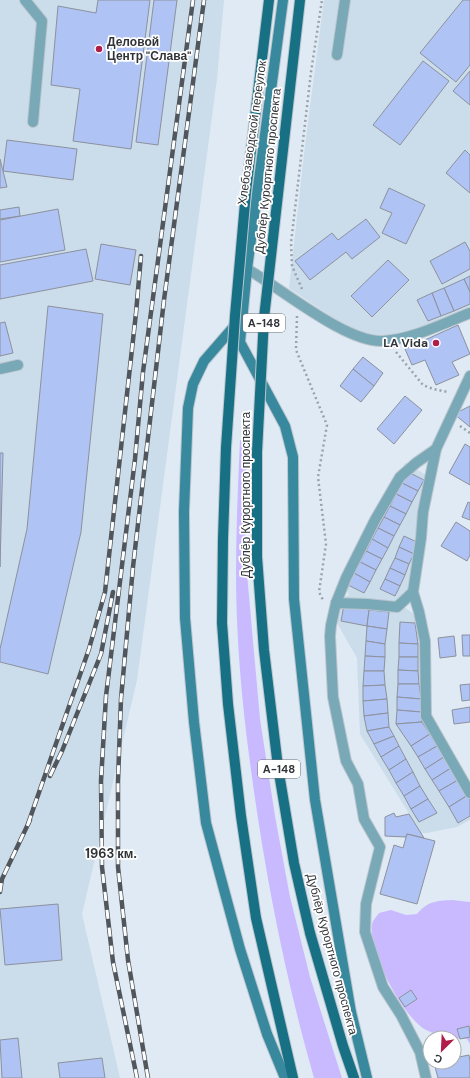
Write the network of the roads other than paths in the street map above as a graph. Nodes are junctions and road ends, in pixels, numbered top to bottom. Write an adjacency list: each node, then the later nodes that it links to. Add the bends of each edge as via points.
1 (24, 0): 7 (street, via 42,22)
2 (270, 0): 19 (main road, Дублёр Курортного проспекта / А-148, bridge, via 246,192 235,316 226,448 222,623 228,704 256,918)
3 (283, 0): 8 (main road, Хлебозаводской переулок)
4 (300, 0): 20 (main road, Дублёр Курортного проспекта / А-148, bridge, via 264,318 257,452 257,557 264,650 278,767 294,863 310,932)
5 (345, 0): 6 (street)
6 (337, 55)
7 (33, 122)
8 (247, 269): 9 (street, via 312,312 350,334 364,338 382,341 420,333); 10 (main road, Хлебозаводской переулок)
9 (470, 312)
10 (242, 319): 18 (main road, А-148, via 204,361 193,384 188,408 184,512 185,618 206,823 240,949); 21 (main road, Хлебозаводской переулок / А-148, via 240,342 286,426 293,457 294,599 315,800 351,1012)
11 (18, 365): 12 (street)
12 (0, 368)
13 (470, 376): 14 (street)
14 (436, 449): 15 (street); 16 (street, via 416,462 400,477 346,578)
15 (413, 592): 16 (street, via 397,607); 17 (street, via 425,641 426,716)
16 (336, 603): 22 (street, via 330,636 333,697 346,760 358,784 364,819 380,847 366,904 365,932 383,987 420,1052)
17 (470, 793)
18 (285, 1078)
19 (294, 1078)
20 (354, 1078)
21 (367, 1078)
22 (426, 1078)

